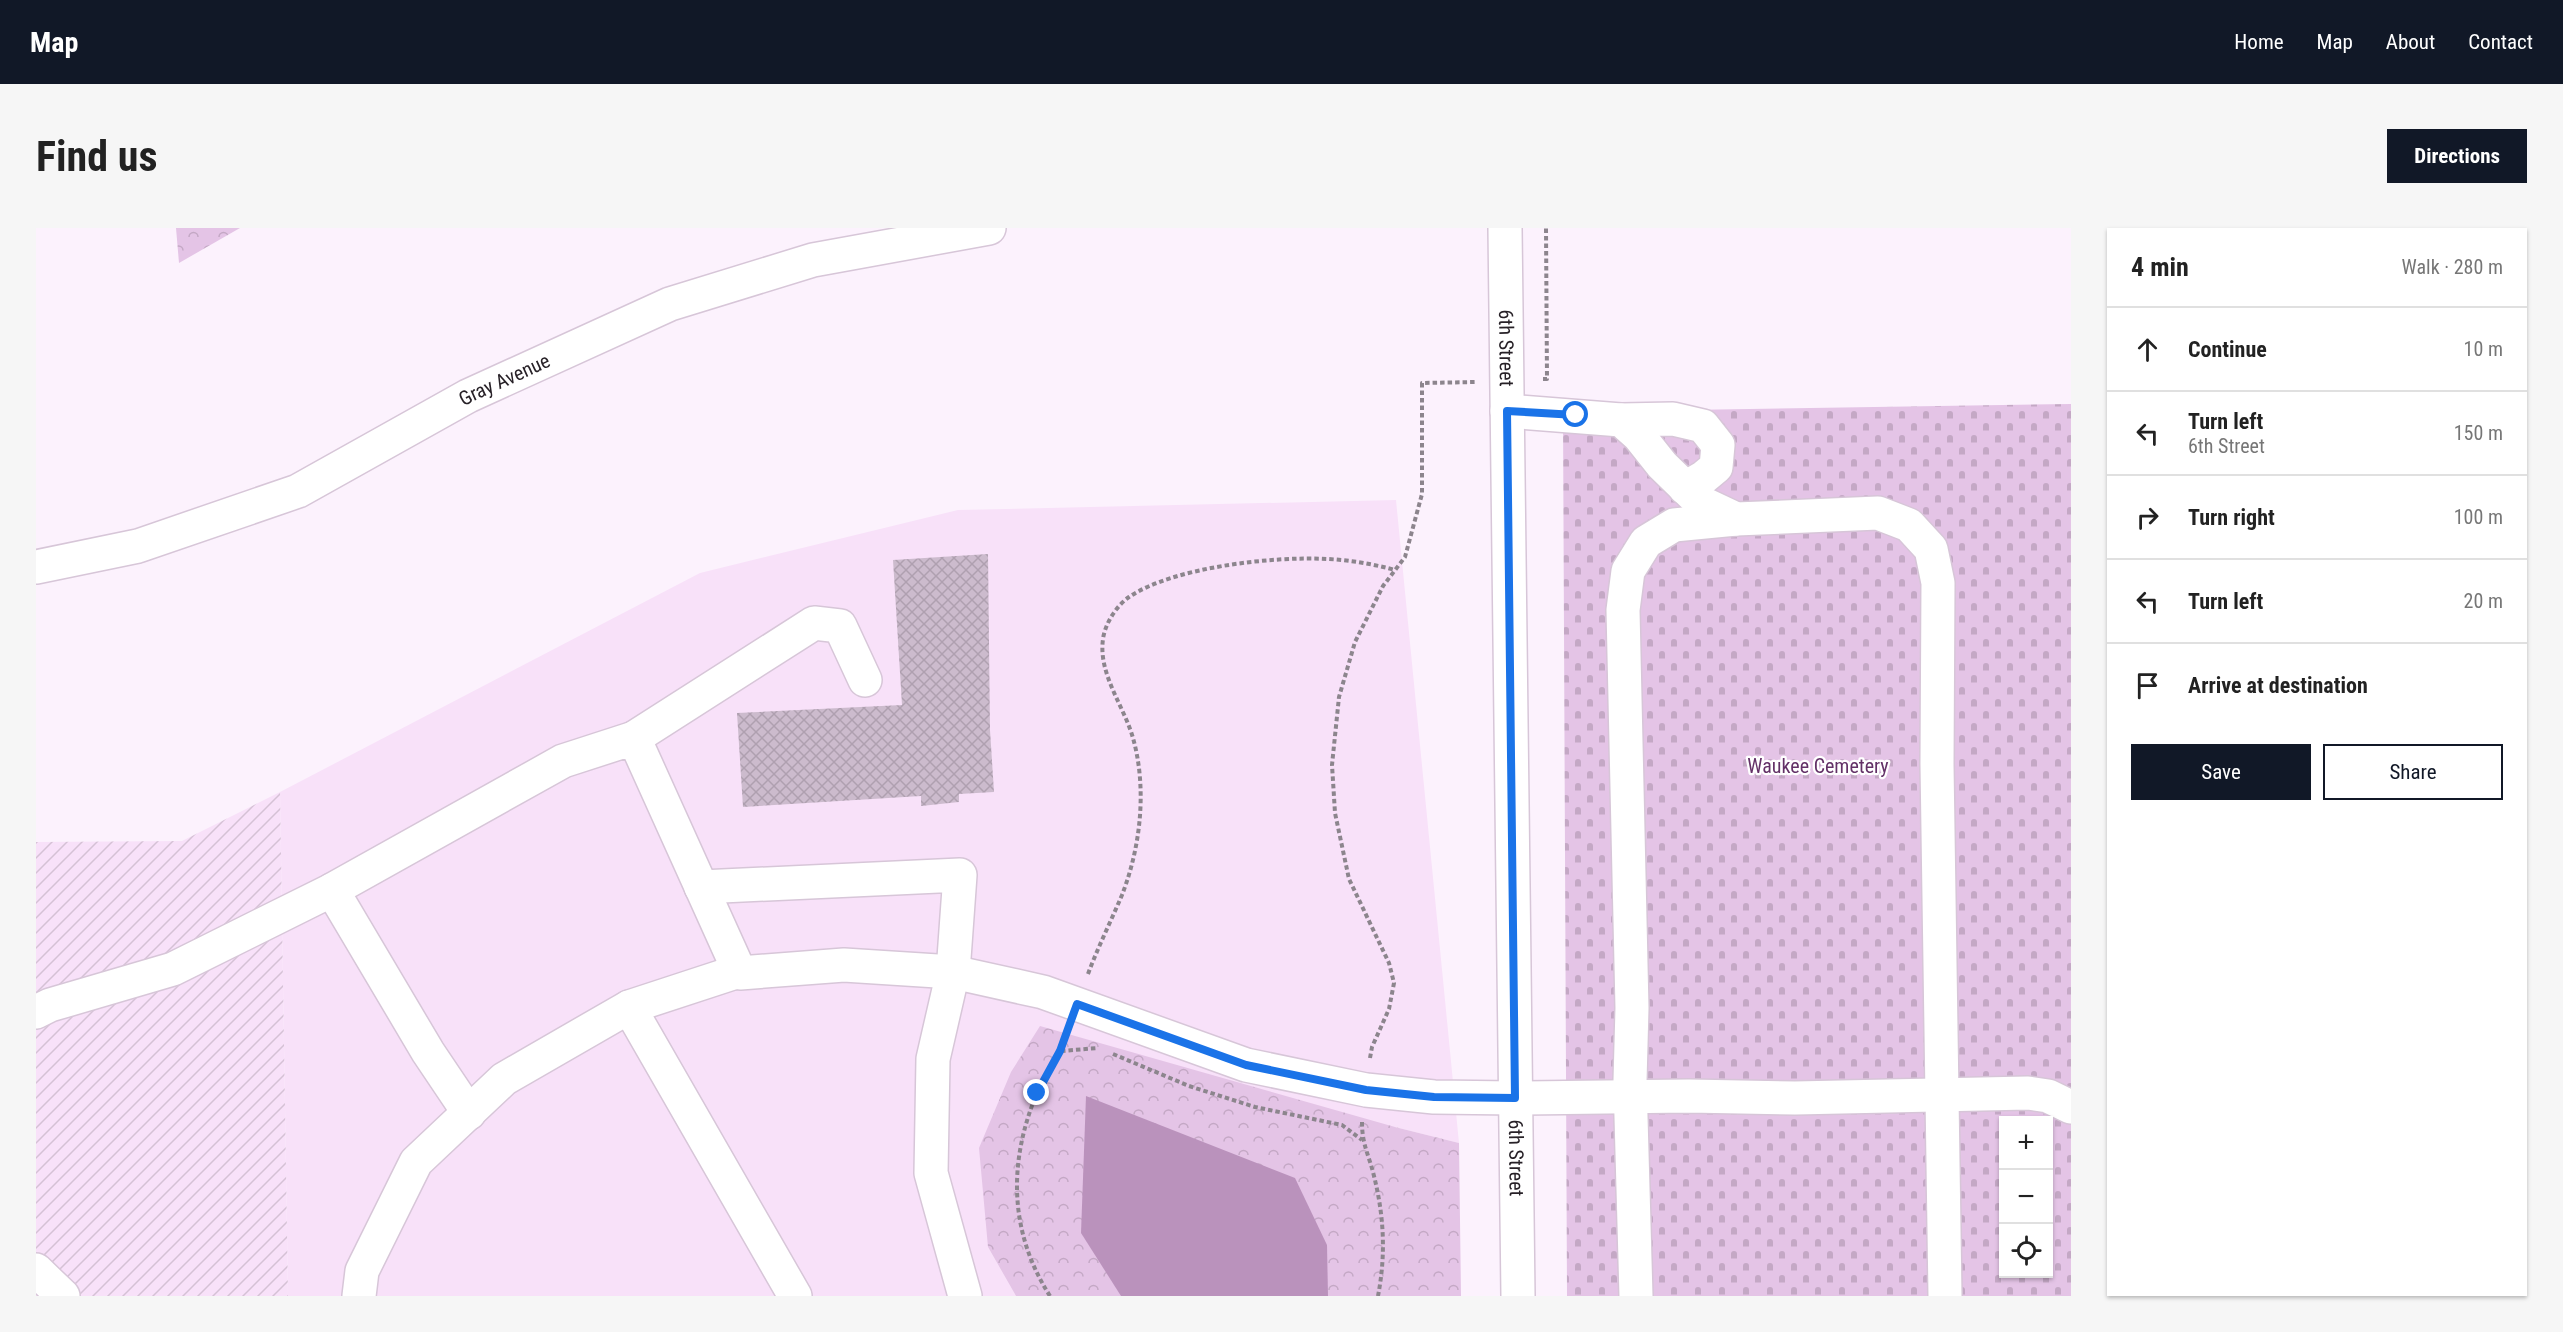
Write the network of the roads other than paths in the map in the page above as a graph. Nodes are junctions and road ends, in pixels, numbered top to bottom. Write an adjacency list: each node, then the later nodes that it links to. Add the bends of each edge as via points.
1 (989, 228): 7 (main road, Gray Avenue, via 813,260 670,304 468,396 298,491 138,546)
2 (1505, 228): 3 (main road, 6th Street)
3 (1507, 411): 4 (main road); 18 (main road, 6th Street)
4 (1621, 420): 5 (main road); 5 (main road, via 1673,419 1703,426 1718,445 1716,467)
5 (1685, 488): 6 (main road, via 1700,502)
6 (1736, 519): 16 (main road, via 1878,513 1909,525 1931,549 1938,583); 17 (main road, via 1674,525 1646,542 1628,571 1623,650 1632,1008)
7 (36, 567)
8 (865, 680): 9 (main road, via 840,626 814,623)
9 (634, 738): 10 (main road); 11 (main road, via 563,761)
10 (701, 887): 12 (main road); 13 (main road, via 960,875)
11 (332, 890): 15 (main road, via 173,969); 20 (main road, via 428,1052)
12 (739, 970): 13 (main road, via 740,973 844,965); 14 (main road)
13 (953, 972): 18 (main road, via 1043,992 1246,1065 1366,1090 1434,1097); 25 (main road, via 933,1059 931,1173)
14 (629, 1007): 20 (main road, via 504,1079); 24 (main road)
15 (36, 1012)
16 (1942, 1095): 17 (main road); 19 (main road, via 2028,1094 2048,1096); 28 (main road)
17 (1630, 1097): 18 (main road); 27 (main road)
18 (1515, 1098): 26 (main road, 6th Street)
19 (2071, 1107)
20 (469, 1113): 23 (main road, via 416,1162 362,1271)
21 (36, 1270): 22 (main road)
22 (63, 1296)
23 (359, 1296)
24 (795, 1296)
25 (965, 1296)
26 (1518, 1296)
27 (1636, 1296)
28 (1946, 1296)

